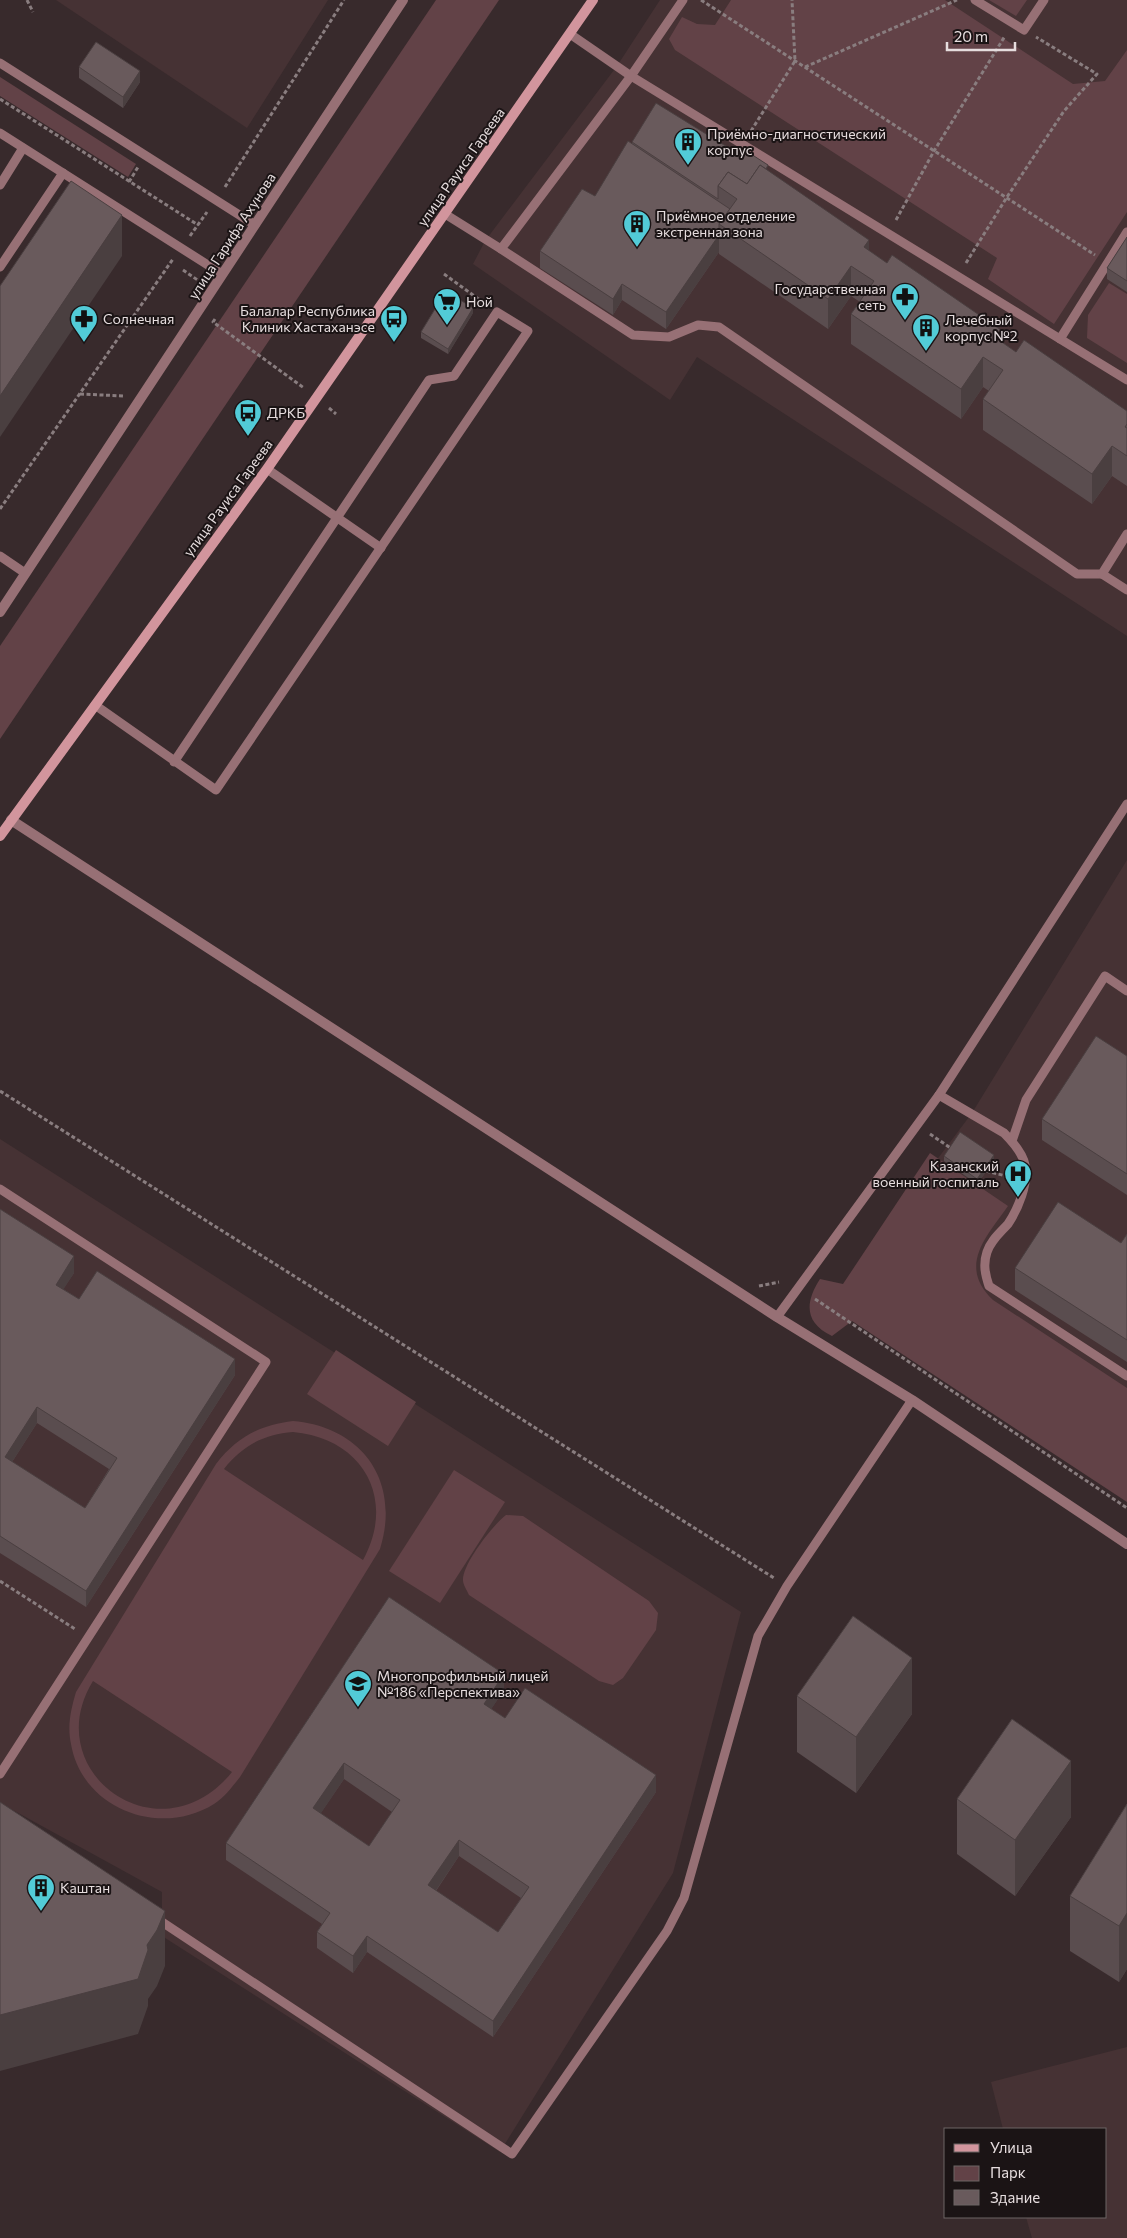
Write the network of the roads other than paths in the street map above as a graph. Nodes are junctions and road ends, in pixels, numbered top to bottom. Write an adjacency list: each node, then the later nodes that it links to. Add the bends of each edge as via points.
1 (404, 0): 14 (street, улица Гарифа Ахунова)
2 (593, 0): 6 (street, улица Рауиса Гареева)
3 (683, 0): 8 (lane)
4 (975, 0): 5 (lane, via 1024,30)
5 (1044, 0)
6 (570, 34): 8 (lane); 13 (street, улица Рауиса Гареева)
7 (0, 63): 14 (lane)
8 (630, 76): 16 (lane); 19 (lane)
9 (0, 133): 10 (lane)
10 (23, 148): 11 (lane); 12 (lane)
11 (63, 174): 17 (lane); 18 (lane)
12 (0, 185)
13 (445, 214): 16 (lane); 21 (street, улица Рауиса Гареева)
14 (255, 225): 18 (street, улица Гарифа Ахунова)
15 (1127, 232): 19 (lane)
16 (501, 249): 27 (lane, via 633,335 669,337 698,325 719,327 1077,574)
17 (0, 267)
18 (222, 274): 26 (street, улица Гарифа Ахунова)
19 (1060, 339): 20 (lane)
20 (1127, 380)
21 (267, 469): 22 (lane); 30 (street, улица Рауиса Гареева)
22 (338, 519): 24 (lane); 24 (lane, via 429,380 454,376 497,312 528,331); 31 (lane)
23 (1127, 534): 27 (lane)
24 (381, 548): 31 (lane, via 216,790)
25 (0, 556): 26 (lane)
26 (25, 573): 29 (street, улица Гарифа Ахунова)
27 (1102, 574): 28 (lane)
28 (1127, 590)
29 (0, 612)
30 (95, 705): 31 (lane); 33 (street, улица Рауиса Гареева)
31 (174, 762)
32 (1127, 804): 36 (lane)
33 (11, 820): 34 (street, улица Рауиса Гареева); 39 (street)
34 (0, 836)
35 (1127, 991): 37 (lane, via 1105,976 1026,1100)
36 (939, 1095): 37 (lane); 39 (lane)
37 (1012, 1140): 40 (lane, via 1025,1165 1025,1180 1020,1203 987,1252 985,1273 989,1286)
38 (0, 1189): 43 (lane, via 266,1362)
39 (777, 1317): 41 (street)
40 (1127, 1376)
41 (912, 1400): 42 (street); 44 (lane, via 786,1586 758,1636 684,1898 667,1931 512,2154)
42 (1127, 1544)
43 (0, 1774)
44 (150, 1915)

